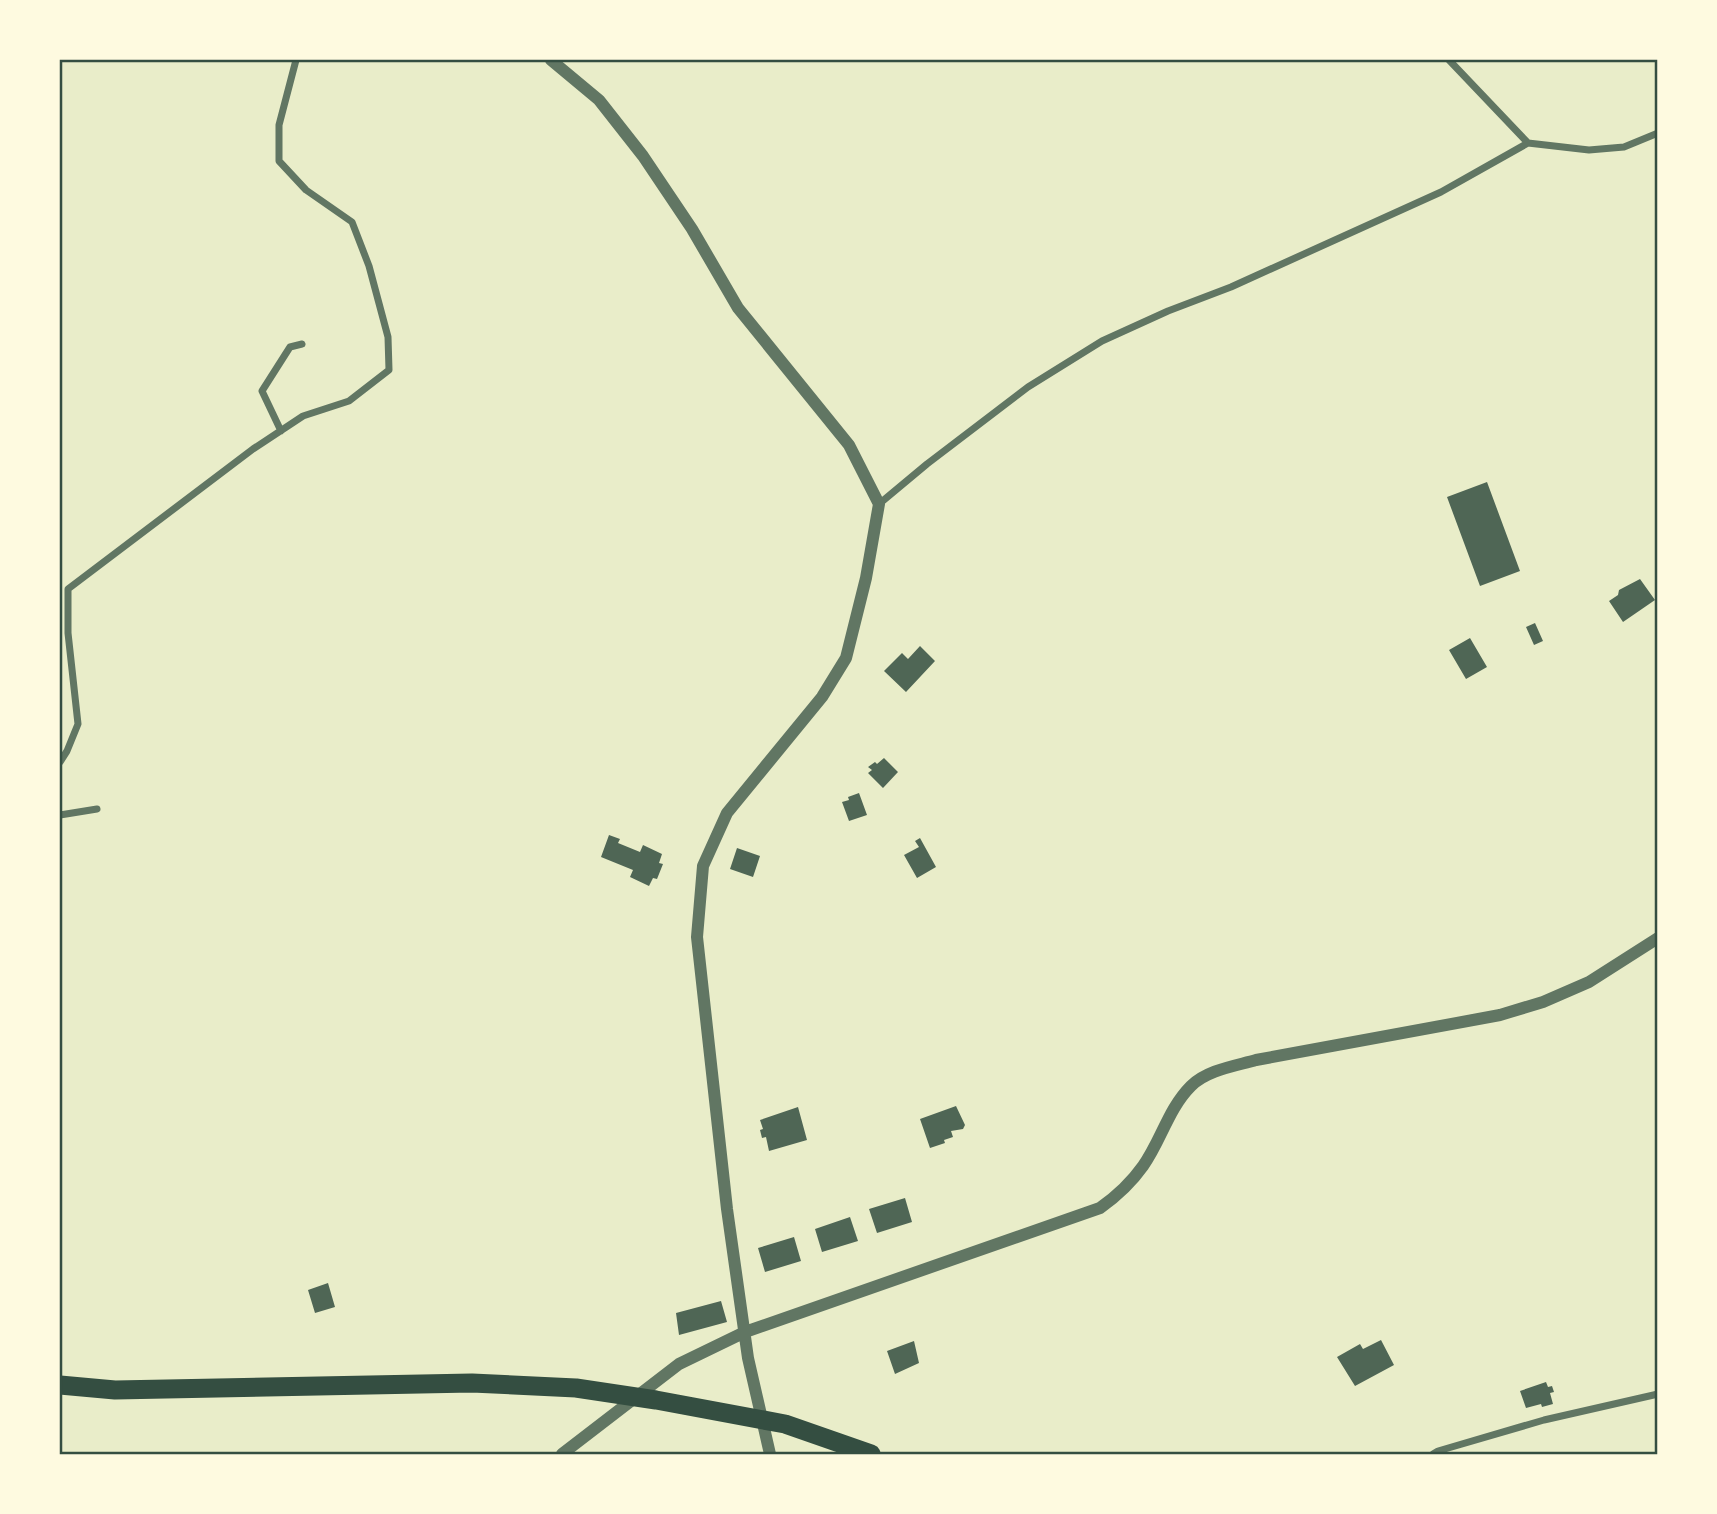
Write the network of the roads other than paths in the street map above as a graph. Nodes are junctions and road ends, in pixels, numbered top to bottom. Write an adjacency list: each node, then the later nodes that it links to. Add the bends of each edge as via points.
1 (296, 60): 7 (street, via 279,125 279,161 306,190 352,222 388,337 389,370 349,401 303,416)
2 (551, 60): 8 (street, via 600,100 643,156 738,308 849,445)
3 (1449, 60): 5 (street)
4 (1657, 133): 5 (street, via 1624,147 1589,150)
5 (1528, 143): 8 (street, via 1441,192 1102,341 1028,387)
6 (302, 344): 7 (street, via 290,347 262,391)
7 (281, 430): 9 (street, via 68,589 78,723)
8 (879, 504): 13 (street, via 846,658 822,697 727,813 703,866 697,937)
9 (60, 762)
10 (97, 809): 11 (street)
11 (60, 815)
12 (1657, 938): 13 (street, via 1589,982 1500,1015 1220,1069 1192,1085 1174,1108 1144,1165 1123,1191 1100,1208)
13 (745, 1332): 16 (street, via 679,1364); 17 (street)
14 (60, 1385): 18 (highway, via 115,1390 472,1383 576,1388 785,1424)
15 (1657, 1394): 19 (street, via 1544,1420)
16 (564, 1453)
17 (770, 1454)
18 (871, 1454)
19 (1433, 1454)

